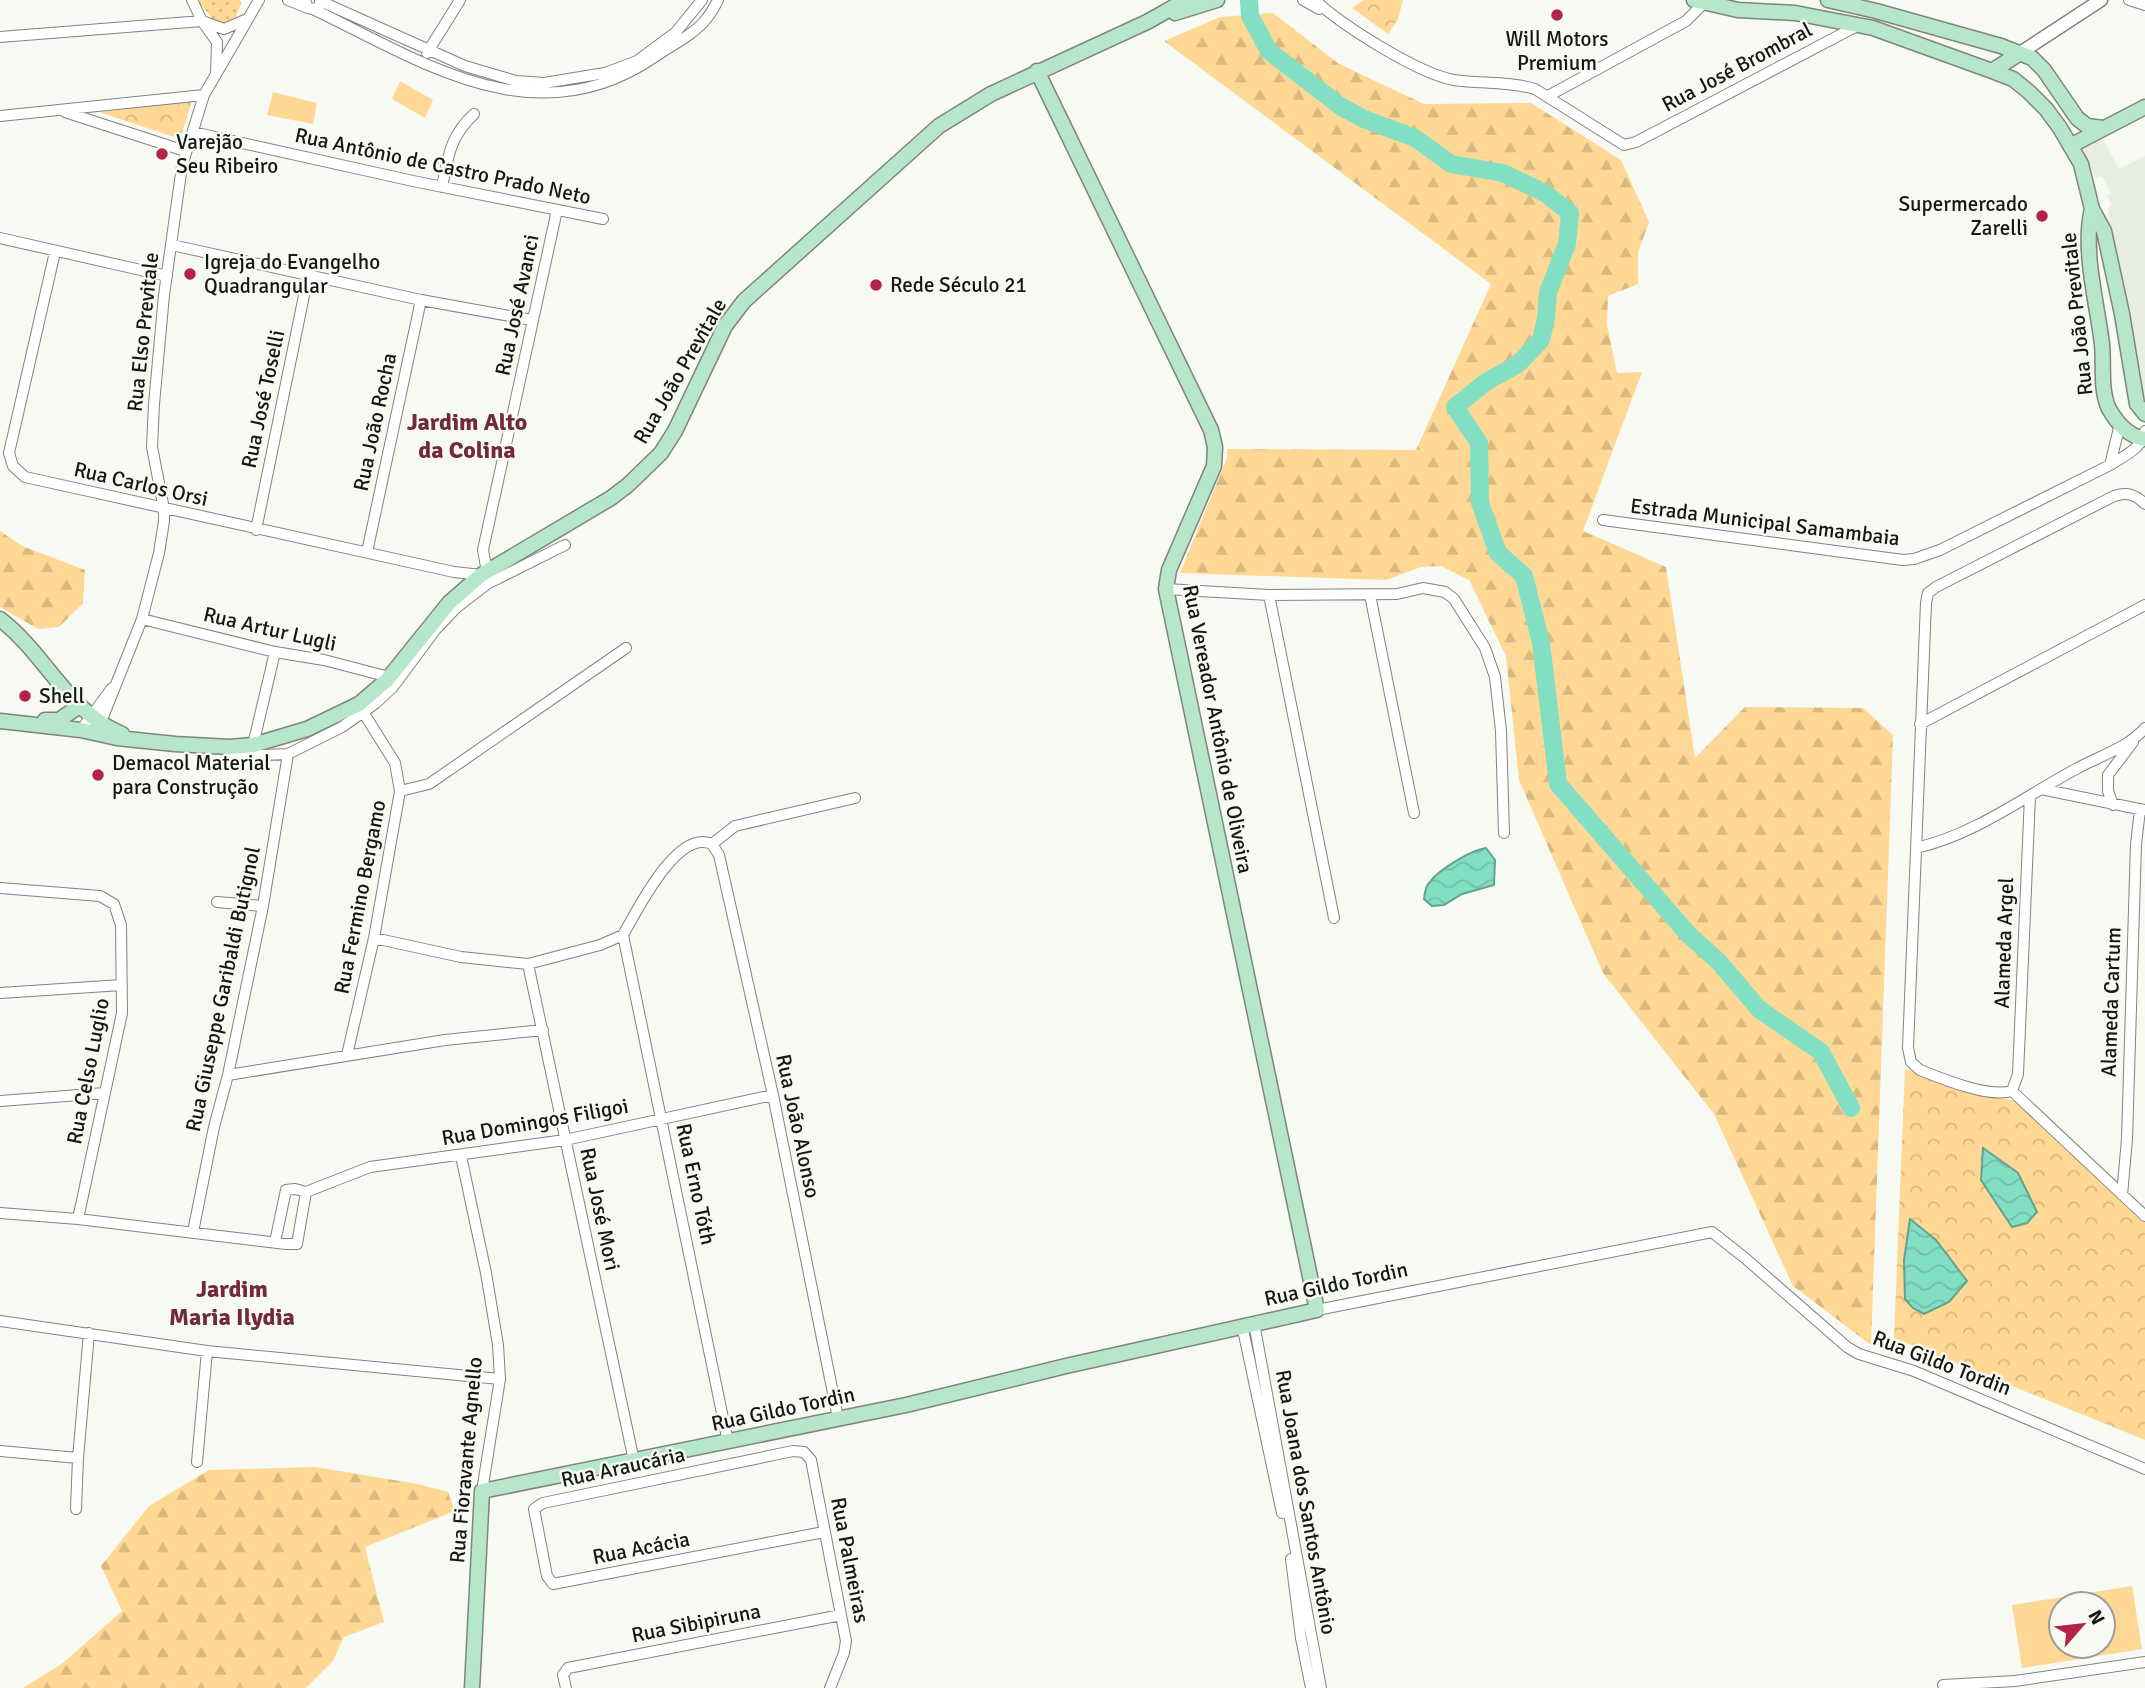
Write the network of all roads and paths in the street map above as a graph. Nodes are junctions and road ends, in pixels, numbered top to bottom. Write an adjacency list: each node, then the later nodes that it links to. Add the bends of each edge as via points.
1 (249, 0): 20 (street)
2 (259, 0): 20 (street, Rua Elso Previtale)
3 (288, 0): 18 (street)
4 (320, 0): 18 (street, via 317,8); 25 (street)
5 (460, 0): 25 (street)
6 (702, 0): 25 (street, via 677,32 637,61 574,79 516,81 465,66)
7 (718, 0): 27 (street, via 707,19 636,70 581,89 538,94 491,88)
8 (1186, 0): 22 (main road, Rua João Previtale)
9 (1217, 0): 22 (main road, Rua João Previtale)
10 (1303, 0): 19 (street)
11 (1315, 0): 19 (street)
12 (1828, 0): 26 (main road)
13 (2101, 0): 26 (street)
14 (2129, 0): 17 (street)
15 (193, 1): 21 (street)
16 (1699, 2): 23 (main road, Rua João Previtale, via 1738,10 1795,13); 32 (street, via 1686,21)
17 (2145, 5)
18 (308, 6): 27 (street)
19 (1329, 14): 32 (street, via 1434,75 1522,85)
20 (249, 17): 21 (street, via 224,29); 30 (street, Rua Elso Previtale)
21 (202, 21): 24 (street); 30 (street, via 217,42)
22 (1147, 22): 28 (main road, Rua João Previtale)
23 (1857, 26): 29 (main road, Rua João Previtale); 32 (street, Rua José Brombral, via 1624,145)
24 (0, 37)
25 (429, 49): 27 (street)
26 (2020, 53): 29 (main road); 37 (main road, via 2044,69 2077,118 2087,126)
27 (423, 63)
28 (1037, 71): 62 (main road, Rua João Previtale, via 939,126 744,301 724,326 675,431 628,485 566,527); 63 (main road, Rua Vereador Antônio de Oliveira, via 1213,438 1214,466 1169,570)
29 (1992, 71): 39 (main road, Rua João Previtale, via 2029,92)
30 (216, 73): 31 (street, Rua Elso Previtale)
31 (204, 95): 34 (street); 38 (street, Rua Elso Previtale)
32 (1548, 96)
33 (2145, 107): 37 (main road)
34 (61, 111): 36 (street); 40 (street)
35 (474, 114): 41 (street, via 452,143)
36 (0, 116)
37 (2103, 128): 39 (main road)
38 (194, 132): 40 (street, Rua Elso Previtale); 41 (street, Rua Antônio de Castro Prado Neto)
39 (2072, 145): 42 (main road, Rua João Previtale)
40 (185, 151): 46 (street, Rua Elso Previtale)
41 (442, 187): 43 (street, Rua Antônio de Castro Prado Neto)
42 (2092, 209): 52 (main road, Rua João Previtale, via 2104,232 2137,404); 53 (main road, Rua João Previtale, via 2090,256 2104,391)
43 (557, 210): 44 (street, Rua Antônio de Castro Prado Neto); 51 (street, Rua José Avanci)
44 (603, 219)
45 (0, 238): 47 (street)
46 (172, 245): 48 (street, Rua Elso Previtale); 49 (street)
47 (55, 252): 48 (street); 57 (street, Rua Carlos Orsi, via 11,440 13,466 25,477)
48 (166, 276): 57 (street, Rua Elso Previtale, via 152,447)
49 (308, 276): 50 (street); 59 (street, Rua José Toselli)
50 (421, 300): 51 (street); 61 (street, Rua João Rocha)
51 (532, 320): 62 (street, Rua José Avanci, via 483,550)
52 (2145, 414)
53 (2120, 424): 54 (main road, via 2127,433); 55 (street)
54 (2145, 436): 55 (street, Estrada Municipal Samambaia)
55 (2110, 464): 58 (street, Estrada Municipal Samambaia, via 1914,559)
56 (2145, 504): 76 (street, via 2129,494 2113,496 1928,593)
57 (164, 509): 59 (street, Rua Carlos Orsi); 68 (street, Rua Elso Previtale, via 159,554)
58 (1603, 520)
59 (256, 530): 61 (street, Rua Carlos Orsi)
60 (565, 545): 72 (street, via 487,584 456,608 393,687)
61 (368, 552): 62 (street, Rua Carlos Orsi, via 454,572)
62 (484, 573): 71 (main road, Rua João Previtale, via 449,603)
63 (1166, 589): 64 (street); 118 (main road, Rua Vereador Antônio de Oliveira)
64 (1269, 595): 65 (street); 95 (street)
65 (1370, 595): 88 (street); 89 (street, via 1423,588 1445,592 1485,648 1495,677 1501,731)
66 (2145, 605): 76 (street)
67 (0, 619): 75 (main road, via 40,657)
68 (142, 619): 70 (street, Rua Artur Lugli); 75 (street, Rua Elso Previtale, via 119,679)
69 (626, 648): 83 (street, via 429,784)
70 (275, 652): 71 (street, Rua Artur Lugli); 79 (street)
71 (389, 677): 79 (main road, Rua João Previtale, via 341,715)
72 (363, 712): 80 (street); 83 (street, Rua Fermino Bergamo, via 395,763)
73 (0, 714): 75 (main road)
74 (0, 721): 75 (main road, Rua João Previtale)
75 (89, 721): 79 (main road, Rua João Previtale, via 132,738 175,744)
76 (1920, 724): 91 (street)
77 (2145, 728): 78 (street)
78 (2134, 740): 82 (street); 86 (street, via 2108,775)
79 (253, 745)
80 (288, 754): 81 (street); 94 (street, Rua Giuseppe Garibaldi Butignol)
81 (231, 756)
82 (2041, 789): 84 (street); 86 (street)
83 (400, 791): 97 (street, Rua Fermino Bergamo)
84 (2029, 796): 91 (street, via 1958,834); 104 (street, Alameda Argel, via 2018,1074)
85 (855, 798): 90 (street, via 735,826)
86 (2113, 805): 87 (street)
87 (2142, 810): 112 (street, Alameda Cartum, via 2136,844)
88 (1414, 813)
89 (1504, 832)
90 (712, 844): 96 (street, via 695,843 676,856 657,876); 106 (street, Rua João Alonso, via 719,855)
91 (1916, 848): 104 (street, via 1911,1062 1920,1070 1979,1089)
92 (0, 887): 99 (street, Rua Celso Luglio, via 100,895 114,904 121,925)
93 (217, 902): 94 (street)
94 (263, 906): 103 (street, Rua Giuseppe Garibaldi Butignol)
95 (1334, 918)
96 (623, 935): 98 (street); 108 (street, Rua Erno Tóth)
97 (374, 938): 98 (street, via 461,957); 102 (street, Rua Fermino Bergamo)
98 (528, 964): 101 (street, Rua José Mori)
99 (122, 985): 100 (street); 105 (street, Rua Celso Luglio, via 122,1013)
100 (0, 993)
101 (543, 1030): 102 (street); 109 (street, Rua José Mori)
102 (347, 1055): 103 (street)
103 (228, 1075): 116 (street, Rua Giuseppe Garibaldi Butignol)
104 (2012, 1091): 112 (street)
105 (105, 1094): 107 (street); 115 (street, Rua Celso Luglio)
106 (773, 1095): 108 (street, Rua Domingos Filigoi); 124 (street, Rua João Alonso)
107 (0, 1101)
108 (662, 1118): 109 (street, Rua Domingos Filigoi); 125 (street, Rua Erno Tóth)
109 (565, 1140): 110 (street, Rua Domingos Filigoi); 129 (street, Rua José Mori)
110 (461, 1156): 111 (street, Rua Domingos Filigoi, via 369,1167); 123 (street, Rua Fioravante Agnello, via 493,1312)
111 (306, 1192): 117 (street, Rua Domingos Filigoi, via 286,1190); 117 (street, via 297,1244)
112 (2122, 1195): 114 (street)
113 (0, 1213): 115 (street)
114 (2145, 1216)
115 (78, 1219): 116 (street)
116 (192, 1232): 117 (street)
117 (275, 1242)
118 (1317, 1310): 120 (main road, Rua Gildo Tordin); 131 (street, Rua Gildo Tordin, via 1712,1232 1859,1354 1914,1371)
119 (0, 1321): 121 (street)
120 (1248, 1324): 124 (main road, Rua Gildo Tordin); 142 (street); 143 (street, Rua Joana dos Santos Antônio)
121 (89, 1333): 122 (street); 128 (street)
122 (207, 1351): 123 (street); 130 (street)
123 (499, 1379): 132 (street, Rua Fioravante Agnello)
124 (838, 1418): 125 (main road, Rua Gildo Tordin)
125 (728, 1442): 129 (main road, Rua Gildo Tordin)
126 (0, 1451): 128 (street)
127 (793, 1451): 133 (street, Rua Araucária); 135 (street, Rua Palmeiras, via 804,1452 811,1460)
128 (78, 1458): 134 (street)
129 (634, 1461): 132 (main road, Rua Gildo Tordin)
130 (197, 1462)
131 (2145, 1469)
132 (482, 1491): 139 (main road, Rua Fioravante Agnello)
133 (543, 1503): 135 (street, Rua Acácia, via 534,1509 547,1576 553,1584)
134 (76, 1509)
135 (824, 1532): 136 (street, Rua Palmeiras)
136 (841, 1615): 140 (street, Rua Sibipiruna, via 568,1668 563,1675); 141 (street, Rua Palmeiras, via 846,1641)
137 (2145, 1662): 138 (street, via 2000,1683)
138 (1942, 1685)
139 (472, 1688)
140 (566, 1688)
141 (830, 1688)
142 (1311, 1688)
143 (1321, 1688)

